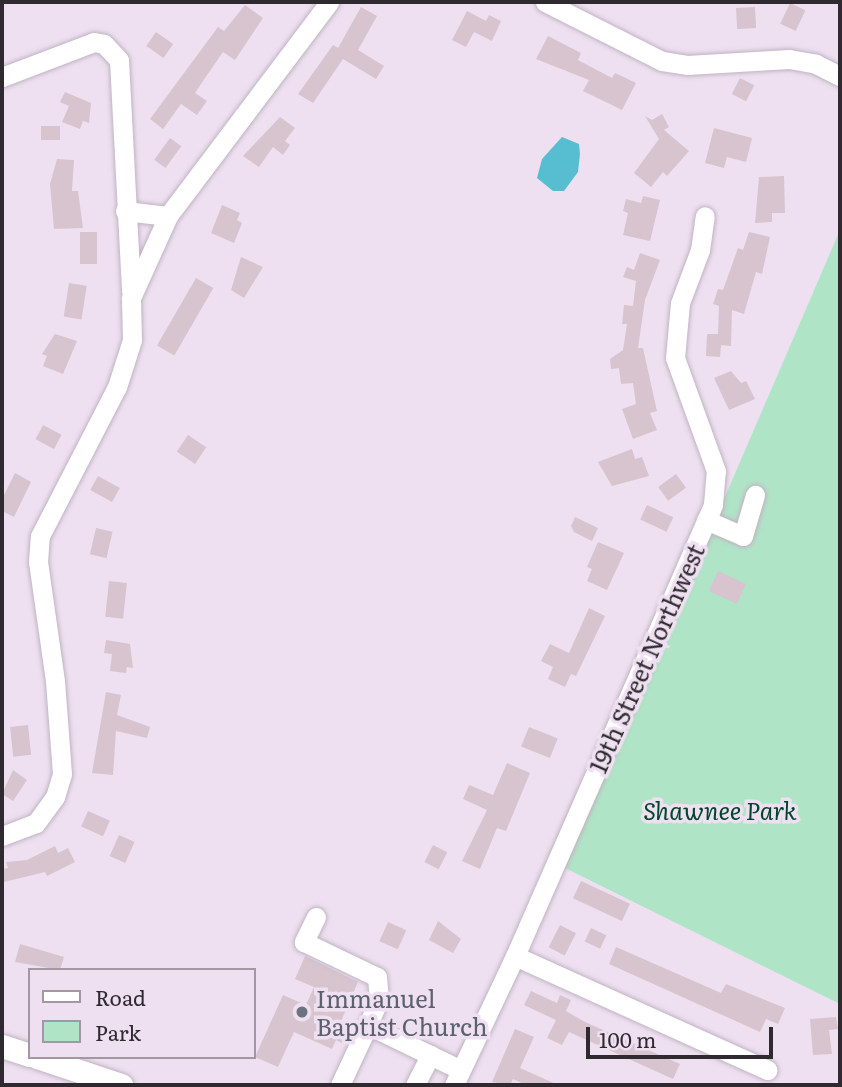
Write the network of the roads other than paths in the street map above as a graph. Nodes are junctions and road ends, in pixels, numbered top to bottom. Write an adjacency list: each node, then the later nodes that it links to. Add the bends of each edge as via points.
1 (329, 2): 6 (street)
2 (545, 2): 3 (street, via 662,61 687,65 789,59 816,64)
3 (840, 76)
4 (2, 77): 5 (street, via 94,42 114,52 121,78)
5 (124, 211): 6 (street); 8 (street)
6 (167, 216): 8 (street)
7 (705, 216): 10 (street, 19th Street Northwest, via 700,250 680,303 675,358 716,471)
8 (131, 298): 11 (street, via 132,340 117,387 40,536 38,562 55,681 62,774 55,797 36,823)
9 (755, 495): 10 (street, via 743,536)
10 (706, 520): 13 (street, 19th Street Northwest)
11 (2, 836)
12 (316, 917): 14 (street, via 304,943 377,977 379,999)
13 (515, 956): 19 (street); 20 (street, 19th Street Northwest)
14 (368, 1025): 17 (street); 22 (street)
15 (2, 1046): 16 (main road)
16 (28, 1054)
17 (430, 1055): 20 (street); 23 (street)
18 (43, 1059): 21 (main road)
19 (768, 1070)
20 (457, 1077)
21 (121, 1085)
22 (340, 1085)
23 (415, 1085)

